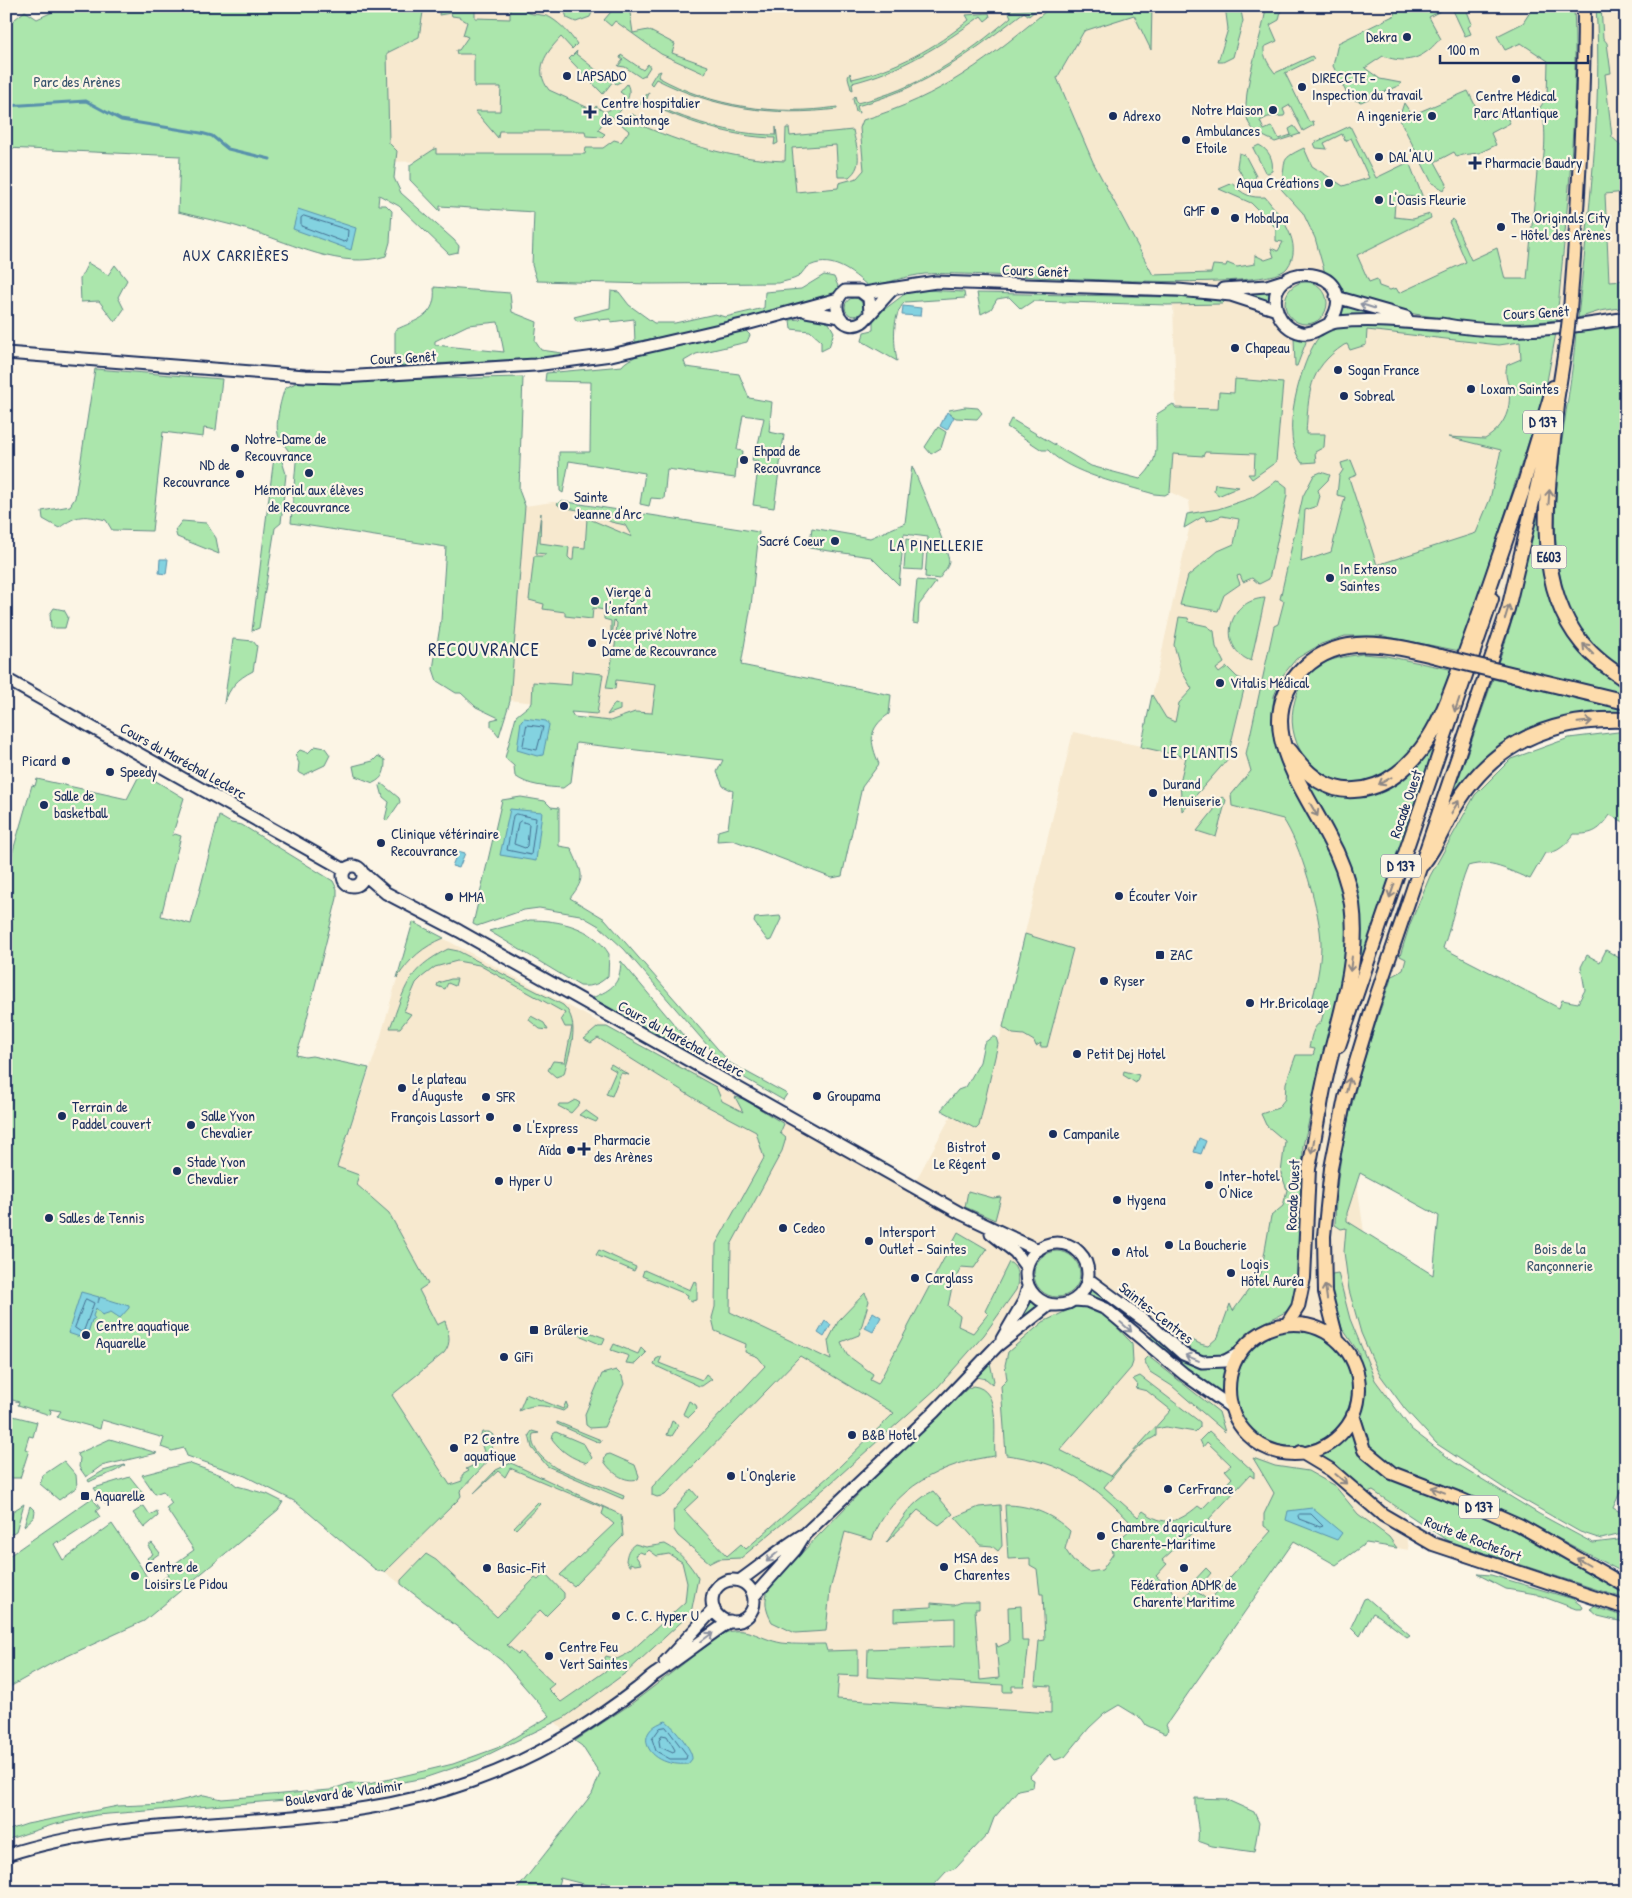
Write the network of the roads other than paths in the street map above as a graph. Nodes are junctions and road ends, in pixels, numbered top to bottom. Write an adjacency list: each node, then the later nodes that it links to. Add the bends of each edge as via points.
1 (1584, 6): 15 (main road, D 137, bridge, via 1579,194)
2 (1288, 279): 4 (main road, Cours Genêt, via 1267,286); 6 (main road, via 1309,273 1318,275 1333,288); 8 (main road, via 1278,293)
3 (892, 290): 4 (main road, Cours Genêt, via 936,282); 5 (main road, Cours Genêt); 10 (main road)
4 (1178, 290): 8 (main road, Cours Genêt, via 1231,295)
5 (864, 293): 7 (main road, via 850,290); 10 (main road, via 871,305)
6 (1336, 297): 13 (main road, via 1334,316); 14 (main road, one-way to 6, via 1385,312)
7 (838, 299): 9 (main road, Cours Genêt); 11 (main road, via 836,308)
8 (1277, 310): 13 (main road, via 1286,325 1303,333 1316,332)
9 (797, 311): 11 (main road, Cours Genêt); 16 (main road, Cours Genêt, via 610,355 535,366 353,376 263,375)
10 (870, 313): 11 (main road, via 859,324 847,323)
11 (840, 317)
12 (1626, 318): 14 (main road, Cours Genêt, via 1524,330)
13 (1329, 324): 14 (main road, via 1356,321)
14 (1448, 325)
15 (1564, 348): 17 (main road, D 137); 18 (main road, Rocade Ouest / D 137)
16 (6, 353)
17 (1557, 406): 20 (highway, E603, one-way to 17, via 1579,639 1560,607 1552,579 1548,513); 24 (main road, D 137, one-way to 17, via 1508,608)
18 (1522, 491): 23 (highway, D 137, one-way to 23, via 1477,622 1439,719 1428,739 1405,767 1383,783 1360,790 1337,789 1317,780 1300,765); 29 (main road, Rocade Ouest / D 137, one-way to 29, via 1484,622 1330,1070)
19 (6, 679): 25 (main road, Cours du Maréchal Leclerc)
20 (1626, 680)
21 (1626, 702): 23 (highway, bridge, via 1441,657 1385,645 1361,644 1320,655 1296,676 1287,691 1281,716)
22 (1626, 720): 24 (highway, one-way to 22, via 1434,850 1455,807 1475,778 1504,750 1560,726)
23 (1282, 741): 29 (highway, one-way to 29, via 1295,779 1343,868 1353,921 1350,972 1322,1085)
24 (1422, 864): 38 (main road, D 137, one-way to 24, via 1325,1292 1324,1236 1330,1168 1350,1077)
25 (345, 870): 26 (main road, via 354,866); 27 (main road, via 345,882 349,886)
26 (364, 874): 27 (main road); 28 (main road, Cours du Maréchal Leclerc)
27 (357, 886): 28 (main road, Cours du Maréchal Leclerc)
28 (386, 893): 30 (main road, Cours du Maréchal Leclerc)
29 (1319, 1112): 37 (main road, Rocade Ouest / D 137, one-way to 37, via 1309,1169 1304,1278 1298,1307)
30 (960, 1213): 31 (main road, Cours du Maréchal Leclerc); 32 (main road, Cours du Maréchal Leclerc, via 1001,1240)
31 (1038, 1250): 32 (main road, via 1030,1257); 33 (main road, via 1051,1244 1072,1247 1083,1257)
32 (1027, 1268): 34 (main road)
33 (1088, 1279): 35 (main road); 40 (main road, Saintes-Centres, one-way to 33, via 1225,1361 1202,1362 1183,1354 1154,1327)
34 (1028, 1287): 36 (main road, via 1033,1295); 39 (main road, via 1024,1301)
35 (1075, 1300): 36 (main road, via 1062,1305); 41 (main road, one-way to 41, via 1087,1300 1106,1309 1184,1374)
36 (1049, 1304): 39 (main road)
37 (1287, 1324): 38 (main road, via 1304,1324); 40 (main road, via 1265,1330)
38 (1337, 1339): 42 (main road, via 1351,1356 1358,1374)
39 (997, 1346): 44 (main road, via 934,1412)
40 (1238, 1354): 41 (main road, via 1228,1392)
41 (1231, 1407): 43 (main road, via 1244,1432 1256,1443 1286,1453)
42 (1353, 1415): 43 (main road, via 1336,1439); 46 (main road, Route de Rochefort / D 137, one-way to 42, via 1519,1525 1460,1498 1392,1473 1364,1450)
43 (1301, 1452): 48 (main road, Route de Rochefort, one-way to 48, via 1331,1470 1383,1514 1433,1544)
44 (805, 1534): 45 (main road, one-way to 45); 47 (main road)
45 (739, 1581): 47 (main road, via 748,1586); 49 (main road, via 728,1581 718,1587 713,1597)
46 (1626, 1586)
47 (754, 1596): 50 (main road, via 754,1604 747,1616)
48 (1626, 1608)
49 (714, 1609): 50 (main road, via 723,1619); 51 (main road)
50 (730, 1621): 51 (main road, Boulevard de Vladimir, one-way to 50)
51 (656, 1673): 52 (main road, Boulevard de Vladimir, via 588,1724 548,1747 488,1774 428,1795 329,1814 110,1831 59,1840)
52 (6, 1855)

